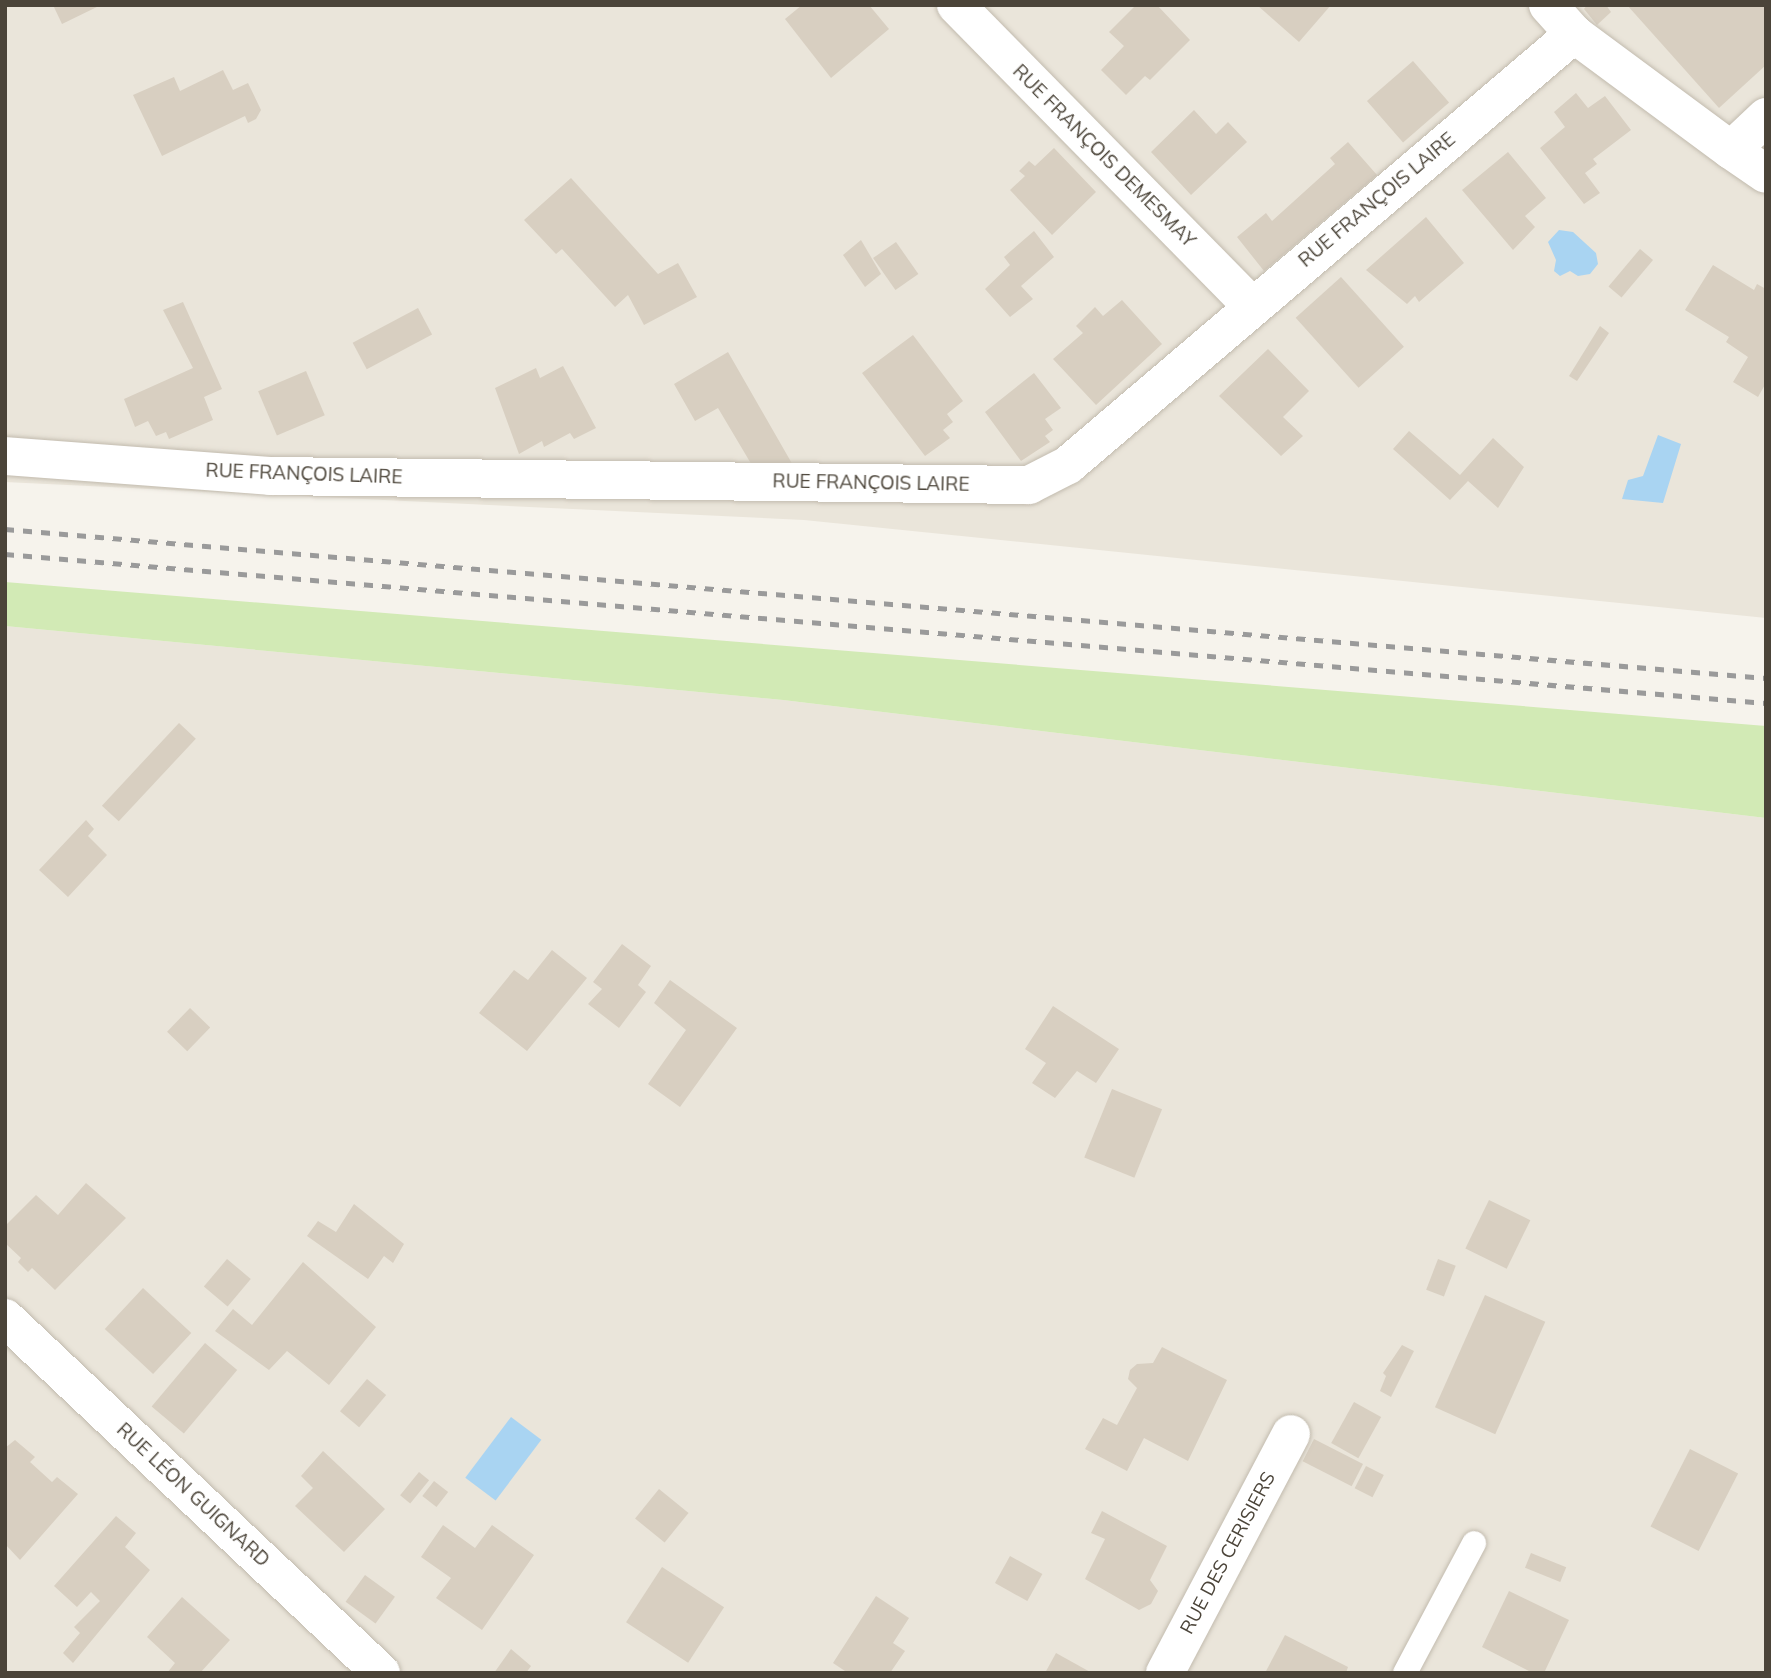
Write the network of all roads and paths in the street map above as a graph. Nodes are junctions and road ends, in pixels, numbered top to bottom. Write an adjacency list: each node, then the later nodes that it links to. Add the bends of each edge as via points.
1 (956, 5): 7 (street, RUE FRANÇOIS DEMESMAY)
2 (1548, 5): 3 (street)
3 (1574, 34): 5 (street); 7 (street, RUE FRANÇOIS LAIRE)
4 (1766, 117): 5 (street)
5 (1731, 150): 6 (street)
6 (1766, 174)
7 (1252, 306): 8 (street, RUE FRANÇOIS LAIRE, via 1068,465 1029,485 270,476)
8 (5, 456)
9 (5, 1318): 12 (street, RUE LÉON GUIGNARD)
10 (1291, 1434): 13 (street, RUE DES CERISIERS)
11 (1474, 1543): 14 (lane)
12 (381, 1673)
13 (1165, 1673)
14 (1405, 1673)

